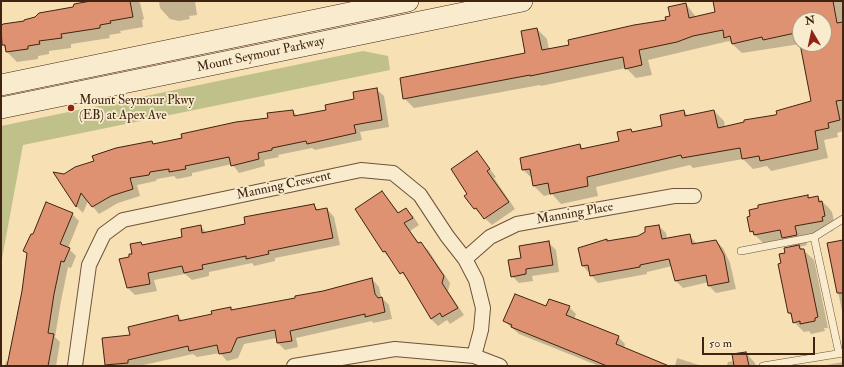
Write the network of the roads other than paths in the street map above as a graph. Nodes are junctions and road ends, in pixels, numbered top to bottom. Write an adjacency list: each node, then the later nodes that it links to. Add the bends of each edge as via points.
1 (522, 1): 3 (main road, Mount Seymour Parkway)
2 (401, 2): 3 (street); 4 (main road, Mount Seymour Parkway)
3 (402, 26): 5 (main road, Mount Seymour Parkway)
4 (1, 84)
5 (1, 108)
6 (694, 196): 10 (street, Manning Place, via 674,196 516,224 490,237)
7 (843, 219): 8 (lane)
8 (814, 237): 9 (lane); 11 (lane)
9 (741, 251)
10 (465, 259): 12 (street, Manning Crescent, via 476,280 483,308); 14 (street, Manning Crescent, via 420,195 393,173 361,170 122,220 104,234 90,266)
11 (841, 353): 17 (lane)
12 (474, 356): 13 (street, via 396,349); 16 (street)
13 (328, 363): 15 (street)
14 (75, 366)
15 (294, 366)
16 (500, 366)
17 (763, 366)

